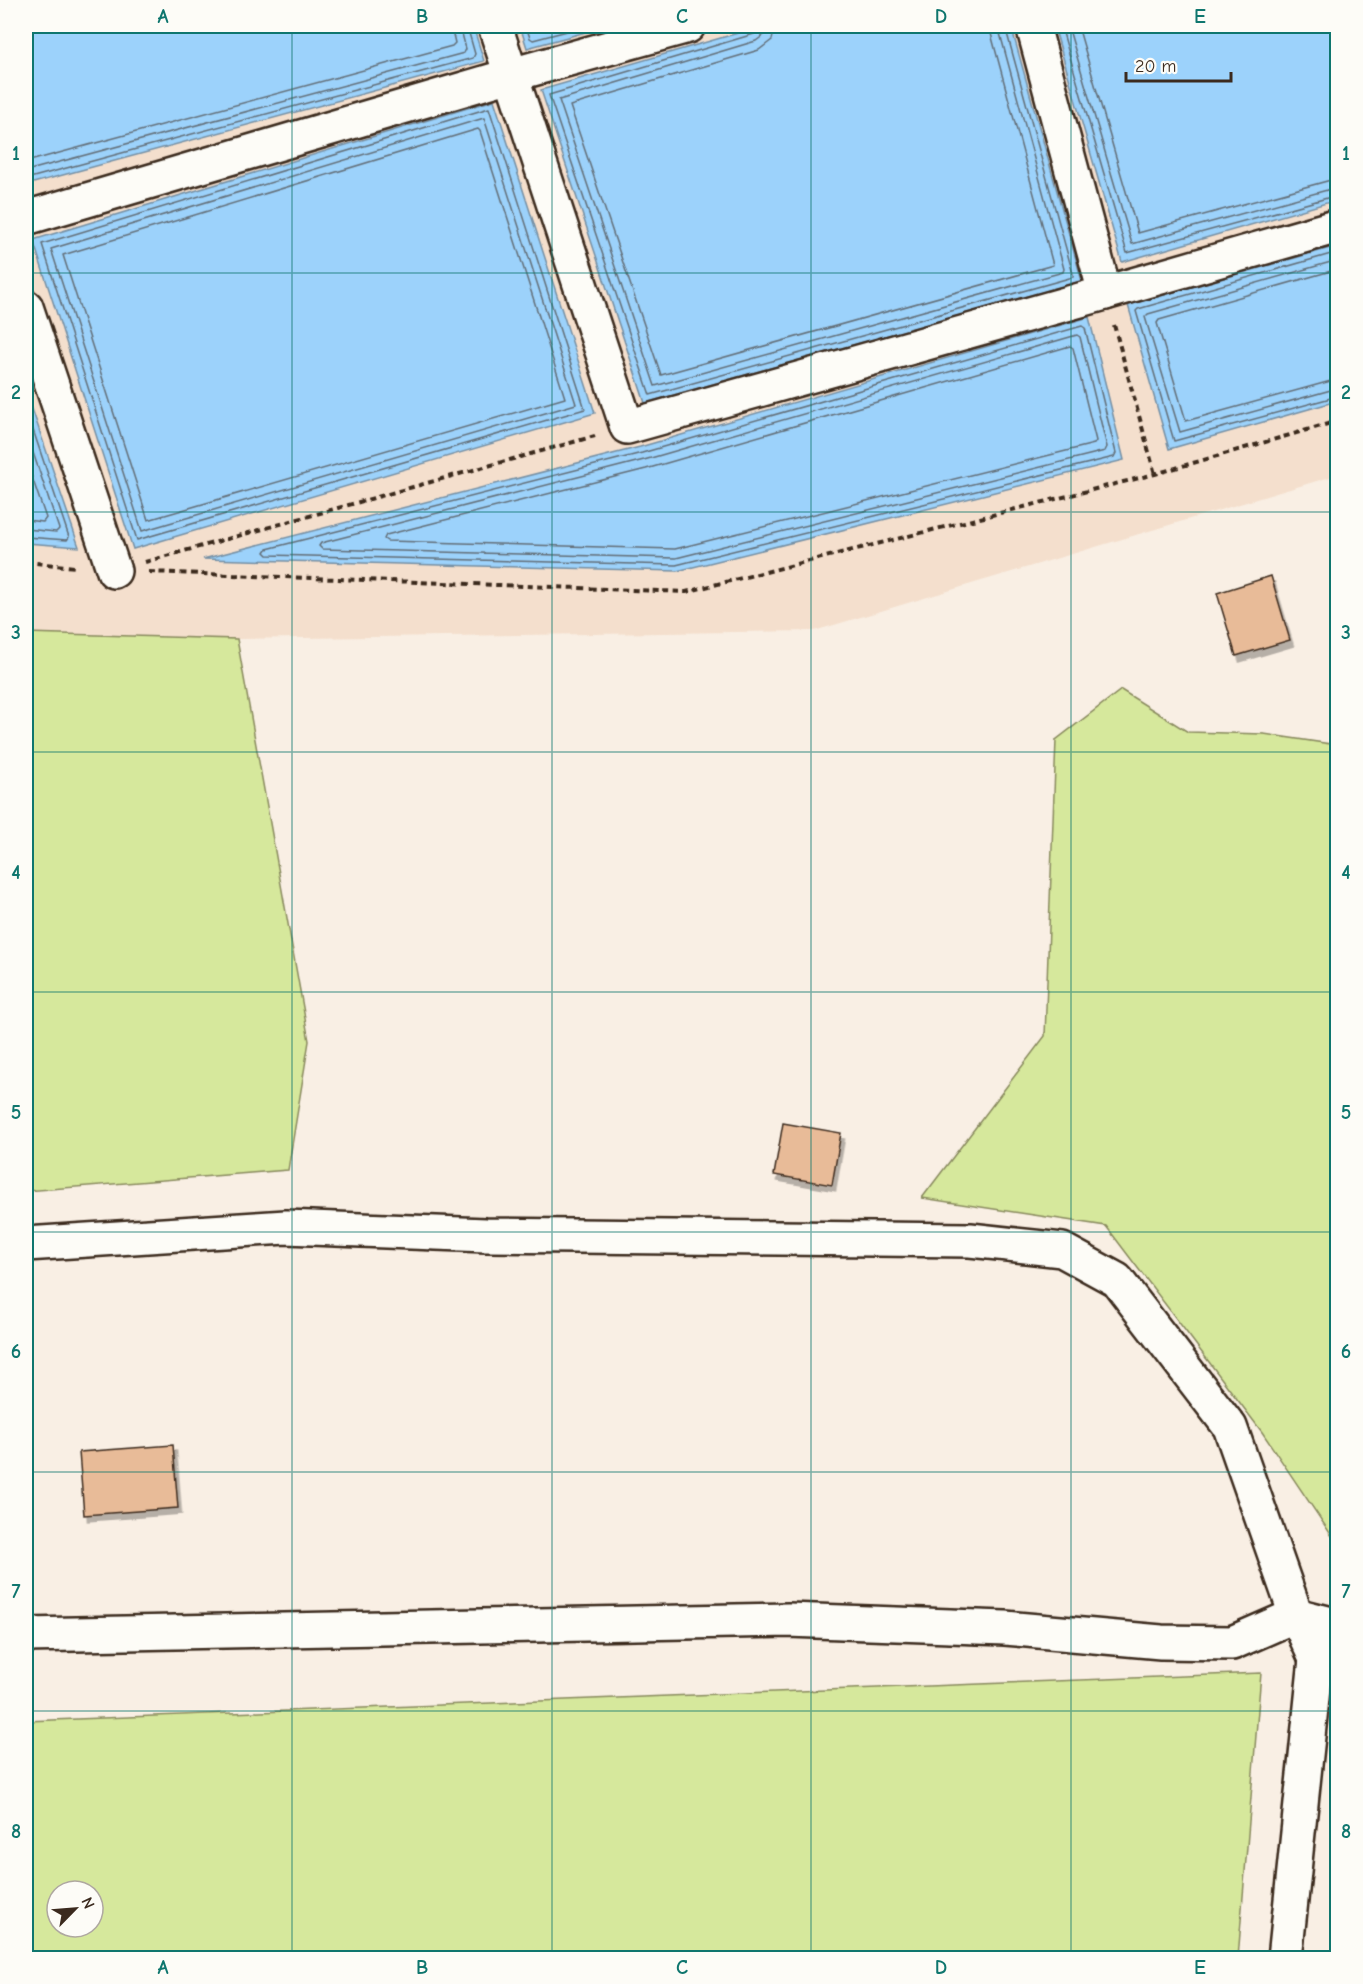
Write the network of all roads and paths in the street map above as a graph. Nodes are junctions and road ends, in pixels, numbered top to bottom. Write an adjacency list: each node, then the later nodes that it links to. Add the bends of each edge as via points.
1 (495, 26): 4 (street)
2 (688, 26): 4 (street)
3 (1033, 26): 7 (street)
4 (511, 75): 5 (street); 10 (street)
5 (26, 218)
6 (1338, 226): 7 (street)
7 (1106, 293): 10 (street); 11 (path)
8 (26, 307): 13 (street)
9 (1338, 422): 11 (path)
10 (627, 427): 13 (path)
11 (1155, 474): 13 (path, via 686,592)
12 (26, 562): 13 (path)
13 (114, 571)
14 (26, 1244): 15 (street, via 286,1227 486,1234 970,1240 1062,1250 1117,1280 1230,1427)
15 (1296, 1615): 16 (street); 17 (street, via 1232,1644 1005,1628 788,1620); 18 (street)
16 (1336, 1625): 18 (street, via 1322,1638)
17 (26, 1635)
18 (1316, 1659): 19 (street)
19 (1285, 1959)

